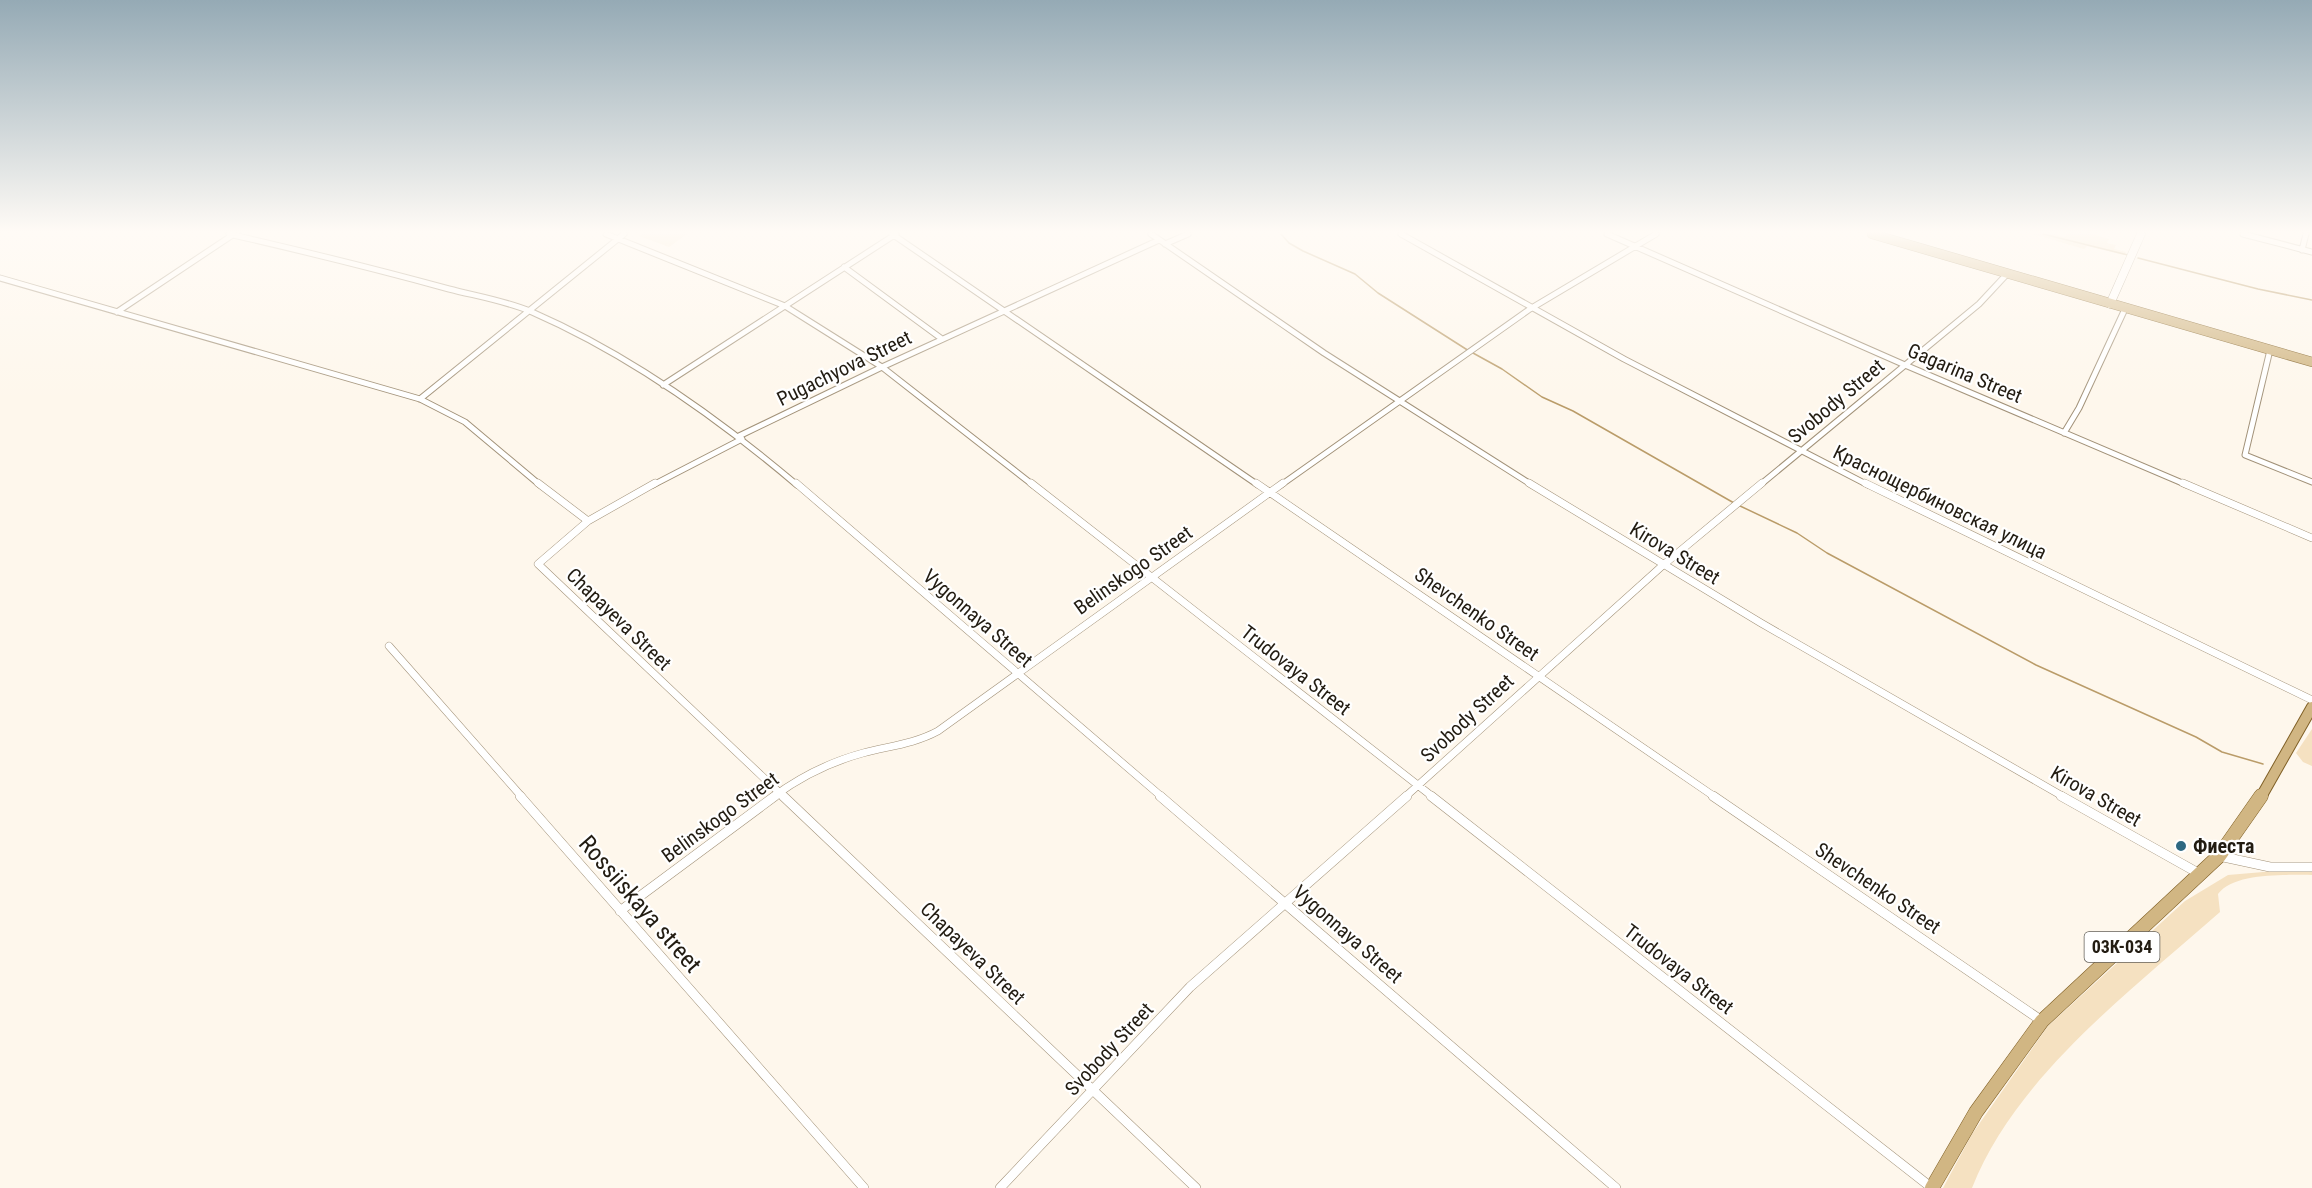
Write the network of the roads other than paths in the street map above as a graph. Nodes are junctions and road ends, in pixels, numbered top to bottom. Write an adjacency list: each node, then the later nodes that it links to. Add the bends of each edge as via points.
1 (39, 289): 23 (street)
2 (150, 289): 23 (street)
3 (451, 289): 22 (street, Vygonnaya Street)
4 (556, 289): 22 (street)
5 (746, 289): 18 (street, Trudovaya Street)
6 (810, 289): 18 (street)
7 (875, 289): 24 (street)
8 (974, 289): 21 (street, Shevchenko Street)
9 (1052, 289): 21 (street, Pugachyova Street)
10 (1228, 289): 31 (street, Kirova Street)
11 (1496, 289): 19 (street, Краснощербиновская улица)
12 (1562, 289): 19 (street, Belinskogo Street)
13 (1731, 289): 27 (street, Gagarina Street)
14 (1993, 289): 27 (street, Svobody Street)
15 (2060, 289): 17 (main road)
16 (2116, 289): 17 (main road)
17 (2110, 304): 20 (main road)
18 (785, 306): 28 (street, Trudovaya Street); 29 (street)
19 (1530, 309): 31 (street, Belinskogo Street); 34 (street, Краснощербиновская улица)
20 (2125, 309): 25 (main road); 32 (street)
21 (1004, 310): 24 (street, Pugachyova Street); 36 (street, Shevchenko Street)
22 (530, 311): 29 (street, Vygonnaya Street, via 596,344); 30 (street)
23 (117, 312): 30 (street)
24 (942, 339): 28 (street, Pugachyova Street)
25 (2270, 350): 26 (main road); 35 (street, via 2245,455)
26 (2312, 362)
27 (1905, 365): 32 (street, Gagarina Street); 34 (street, Svobody Street)
28 (882, 367): 33 (street, Pugachyova Street); 40 (street, Trudovaya Street)
29 (663, 386): 33 (street, Vygonnaya Street)
30 (420, 399): 37 (street, via 446,409 475,428)
31 (1398, 401): 36 (street, Belinskogo Street); 39 (street, Kirova Street)
32 (2064, 433): 38 (street, Gagarina Street)
33 (741, 438): 37 (street, Pugachyova Street); 42 (street, Vygonnaya Street)
34 (1801, 451): 39 (street, Svobody Street); 44 (street, Краснощербиновская улица, via 1991,547)
35 (2312, 482)
36 (1271, 492): 40 (street, Belinskogo Street); 43 (street, Shevchenko Street)
37 (588, 521): 47 (street, Chapayeva Street, via 538,564)
38 (2312, 538)
39 (1662, 566): 43 (street, Svobody Street); 50 (street, Kirova Street)
40 (1150, 578): 42 (street, Belinskogo Street); 46 (street, Trudovaya Street)
41 (389, 646): 52 (street, Rossiiskaya street)
42 (1016, 674): 47 (street, Belinskogo Street, via 920,741 828,765); 51 (street, Vygonnaya Street)
43 (1538, 676): 46 (street, Svobody Street); 53 (street, Shevchenko Street)
44 (2312, 700)
45 (2312, 707): 48 (main road, 03К-034, via 2253,812)
46 (1418, 786): 51 (street, Svobody Street); 59 (street, Trudovaya Street)
47 (778, 794): 52 (street, Belinskogo Street); 54 (street, Chapayeva Street)
48 (2219, 856): 49 (street, via 2270,867); 50 (main road, 03К-034)
49 (2312, 867)
50 (2200, 874): 53 (main road, 03К-034)
51 (1286, 903): 54 (street, Svobody Street, via 1190,987); 58 (street, Vygonnaya Street)
52 (620, 911): 55 (street, Rossiiskaya street)
53 (2042, 1021): 59 (main road, 03К-034, via 1981,1105)
54 (1094, 1091): 56 (street, Svobody Street); 57 (street, Chapayeva Street)
55 (864, 1188)
56 (1000, 1188)
57 (1196, 1188)
58 (1616, 1188)
59 (1932, 1188)

